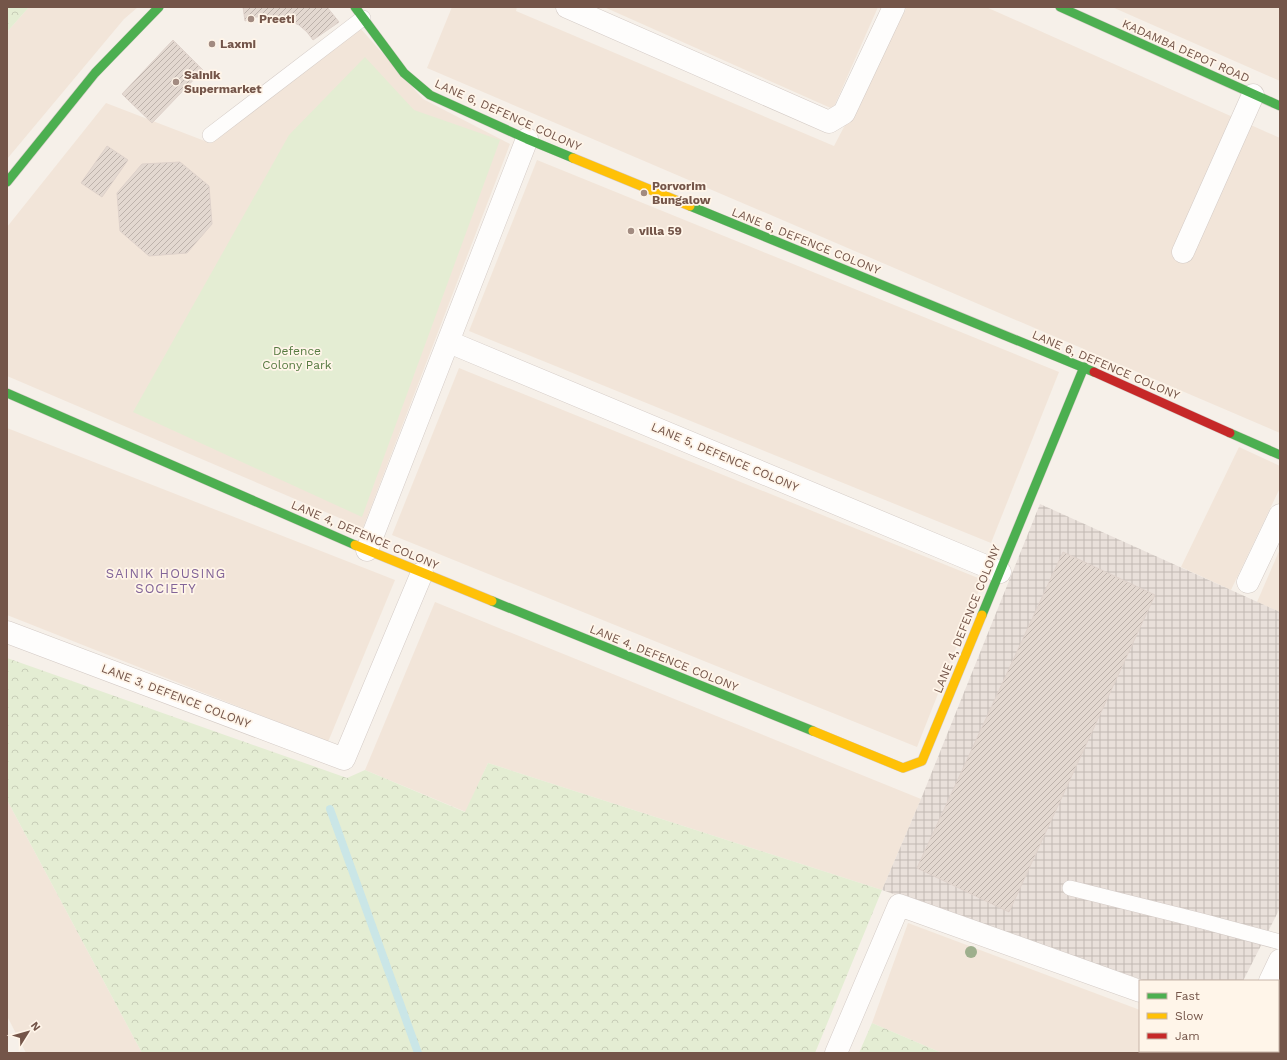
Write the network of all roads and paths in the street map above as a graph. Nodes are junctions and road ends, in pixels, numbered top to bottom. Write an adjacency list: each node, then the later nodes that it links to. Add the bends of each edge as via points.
1 (159, 7): 10 (street, via 95,73)
2 (567, 7): 3 (street, via 829,122 844,113)
3 (894, 7)
4 (1060, 7): 6 (street, KADAMBA DEPOT ROAD)
5 (359, 12): 8 (lane); 9 (street, LANE 6, DEFENCE COLONY, via 404,73 430,95)
6 (1253, 95): 7 (street, KADAMBA DEPOT ROAD); 11 (street)
7 (1280, 106)
8 (210, 135)
9 (527, 139): 12 (street); 13 (street, LANE 6, DEFENCE COLONY)
10 (7, 182)
11 (1183, 252)
12 (449, 342): 17 (street); 18 (street, LANE 5, DEFENCE COLONY)
13 (1084, 367): 15 (street, LANE 6, DEFENCE COLONY); 18 (street, LANE 4, DEFENCE COLONY)
14 (7, 393): 17 (street, LANE 4, DEFENCE COLONY)
15 (1280, 455)
16 (1280, 515): 20 (street)
17 (367, 550): 19 (street, LANE 4, DEFENCE COLONY)
18 (1000, 572): 19 (street, LANE 4, DEFENCE COLONY, via 922,761 903,768)
19 (422, 573): 21 (street, LANE 3, DEFENCE COLONY, via 344,760)
20 (1248, 582)
21 (7, 632)
22 (1070, 888): 23 (lane)
23 (1280, 942)
24 (1280, 960): 25 (street)
25 (1270, 980)
26 (1139, 991): 27 (street, via 899,905)
27 (836, 1053)

